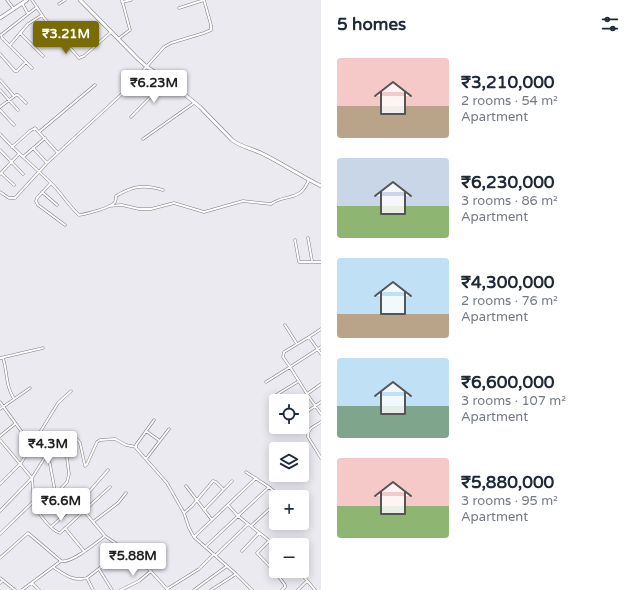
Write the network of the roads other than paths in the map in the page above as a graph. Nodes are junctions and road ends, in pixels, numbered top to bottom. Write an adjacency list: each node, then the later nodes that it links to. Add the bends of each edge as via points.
1 (7, 0): 13 (street)
2 (27, 0): 9 (street)
3 (32, 0): 11 (street)
4 (65, 0): 10 (street)
5 (80, 0): 17 (street)
6 (131, 0): 8 (street)
7 (204, 0): 12 (street); 24 (street, via 211,30 167,44)
8 (122, 1): 19 (street, via 130,30)
9 (22, 3): 13 (street); 14 (street)
10 (59, 4)
11 (37, 7): 14 (street); 15 (street)
12 (179, 8)
13 (14, 9): 16 (street)
14 (28, 14): 20 (street, via 1,34)
15 (42, 14): 17 (street, via 79,58); 18 (street)
16 (0, 18)
17 (111, 32): 19 (street)
18 (20, 33): 20 (street); 22 (street)
19 (118, 39): 24 (street)
20 (10, 45): 23 (street)
21 (0, 54): 23 (street, via 15,71)
22 (43, 56)
23 (26, 62): 25 (street)
24 (147, 67): 27 (street); 45 (street, via 123,93)
25 (32, 68)
26 (0, 80): 30 (street)
27 (167, 80): 32 (street); 36 (street)
28 (95, 85): 38 (street)
29 (0, 90): 31 (street)
30 (14, 96): 31 (street); 33 (street, via 18,95)
31 (9, 100): 34 (street); 35 (street)
32 (195, 102): 41 (street); 53 (street, via 232,140)
33 (26, 103)
34 (0, 109): 37 (street)
35 (18, 110)
36 (131, 117)
37 (14, 125)
38 (40, 132): 40 (street); 42 (street, via 32,129)
39 (0, 134): 42 (street)
40 (45, 138): 43 (street); 45 (street)
41 (142, 139)
42 (12, 147): 46 (street)
43 (33, 148): 47 (street); 49 (street)
44 (0, 150): 48 (street)
45 (58, 153): 49 (street)
46 (19, 154): 47 (street); 48 (street)
47 (22, 157): 50 (street)
48 (11, 163): 51 (street); 52 (street)
49 (48, 163): 50 (street)
50 (39, 172): 54 (street); 59 (street, via 15,198)
51 (0, 173): 55 (street)
52 (24, 174)
53 (309, 180): 56 (street); 61 (street, via 298,195 277,199 271,204 243,201 204,212 174,203 151,209)
54 (51, 183): 58 (street); 61 (street, via 79,215)
55 (14, 185)
56 (321, 186)
57 (163, 190): 61 (street, via 134,187 116,196 114,203)
58 (42, 192): 60 (street); 62 (street, via 36,200 37,204)
59 (1, 193)
60 (57, 206)
61 (109, 206)
62 (65, 225)
63 (308, 238): 65 (street)
64 (295, 240): 65 (street, via 299,262)
65 (312, 261): 66 (street)
66 (321, 262)
67 (285, 324): 70 (street)
68 (321, 329): 69 (street)
69 (309, 337): 70 (street); 73 (street)
70 (297, 344): 76 (street, via 283,354)
71 (321, 347): 73 (street)
72 (43, 348): 75 (street)
73 (318, 350): 74 (street); 76 (street)
74 (321, 354)
75 (2, 358): 85 (street)
76 (290, 367): 77 (street); 78 (street)
77 (299, 381): 82 (street); 83 (street)
78 (266, 382)
79 (321, 384): 83 (street)
80 (30, 388): 85 (street)
81 (70, 391): 102 (street, via 58,403)
82 (278, 394)
83 (307, 394)
84 (309, 397): 89 (street)
85 (14, 399): 88 (street)
86 (0, 402): 88 (street)
87 (321, 402): 89 (street)
88 (3, 406): 90 (street); 95 (street)
89 (315, 406): 91 (street); 92 (street)
90 (0, 409)
91 (309, 410)
92 (321, 414)
93 (154, 420): 97 (street)
94 (321, 422): 105 (street, via 307,433)
95 (15, 424): 98 (street); 102 (street)
96 (169, 429): 101 (street)
97 (146, 430): 101 (street); 103 (street)
98 (0, 436)
99 (68, 439): 103 (street, via 79,441 85,466 100,440 115,439); 104 (street, via 55,441); 119 (street, via 65,442 69,474)
100 (0, 440): 107 (street)
101 (160, 441): 106 (street)
102 (33, 443): 107 (street)
103 (136, 447): 106 (street)
104 (48, 452): 110 (street); 121 (street)
105 (321, 458)
106 (146, 459): 131 (street, via 167,483)
107 (21, 463): 110 (street); 113 (street)
108 (108, 470): 125 (street)
109 (246, 472): 111 (street)
110 (32, 478): 123 (street); 128 (street)
111 (256, 478): 116 (street); 124 (street)
112 (232, 481): 117 (street)
113 (0, 484)
114 (186, 486): 122 (street)
115 (110, 487): 129 (street)
116 (269, 487): 118 (street); 132 (street)
117 (224, 489): 122 (street, via 213,481); 127 (street)
118 (273, 490)
119 (60, 492): 121 (street); 125 (street)
120 (126, 493): 134 (street, via 118,503)
121 (56, 496): 130 (street)
122 (196, 500): 127 (street); 131 (street)
123 (34, 501): 130 (street); 139 (street)
124 (228, 505): 132 (street); 133 (street)
125 (74, 507): 136 (street)
126 (269, 509): 135 (street)
127 (204, 510): 133 (street)
128 (0, 511)
129 (84, 511): 134 (street); 137 (street)
130 (39, 513): 136 (street)
131 (184, 513): 141 (street)
132 (238, 516): 135 (street); 143 (street)
133 (212, 520): 141 (street)
134 (93, 522): 140 (street)
135 (250, 525): 138 (street); 147 (street)
136 (51, 527): 137 (street, via 58,533)
137 (65, 528): 145 (street)
138 (259, 533): 142 (street); 146 (street)
139 (0, 534)
140 (105, 536): 144 (street); 145 (street)
141 (194, 537): 143 (street)
142 (269, 541): 150 (street, via 257,553)
143 (205, 547): 147 (street)
144 (124, 549): 153 (street); 154 (street)
145 (84, 551): 149 (street, via 68,561)
146 (242, 551)
147 (215, 555): 152 (street); 165 (street)
148 (0, 558): 149 (street, via 28,533)
149 (61, 561): 151 (street)
150 (269, 565)
151 (53, 566): 157 (street, via 72,578); 162 (street)
152 (227, 566): 155 (street); 172 (street)
153 (99, 569): 157 (street); 170 (street)
154 (151, 571): 164 (street); 165 (street)
155 (236, 574): 173 (street); 174 (street)
156 (0, 578): 160 (street)
157 (87, 578): 169 (street)
158 (280, 578): 175 (street, via 285,585)
159 (305, 578): 161 (street)
160 (3, 580): 163 (street); 166 (street)
161 (307, 581): 176 (street); 177 (street)
162 (32, 582): 167 (street); 168 (street)
163 (0, 583)
164 (128, 588): 171 (street)
165 (168, 589)
166 (15, 590)
167 (22, 590)
168 (39, 590)
169 (93, 590)
170 (112, 590)
171 (121, 590)
172 (194, 590)
173 (211, 590)
174 (252, 590)
175 (282, 590)
176 (298, 590)
177 (315, 590)

